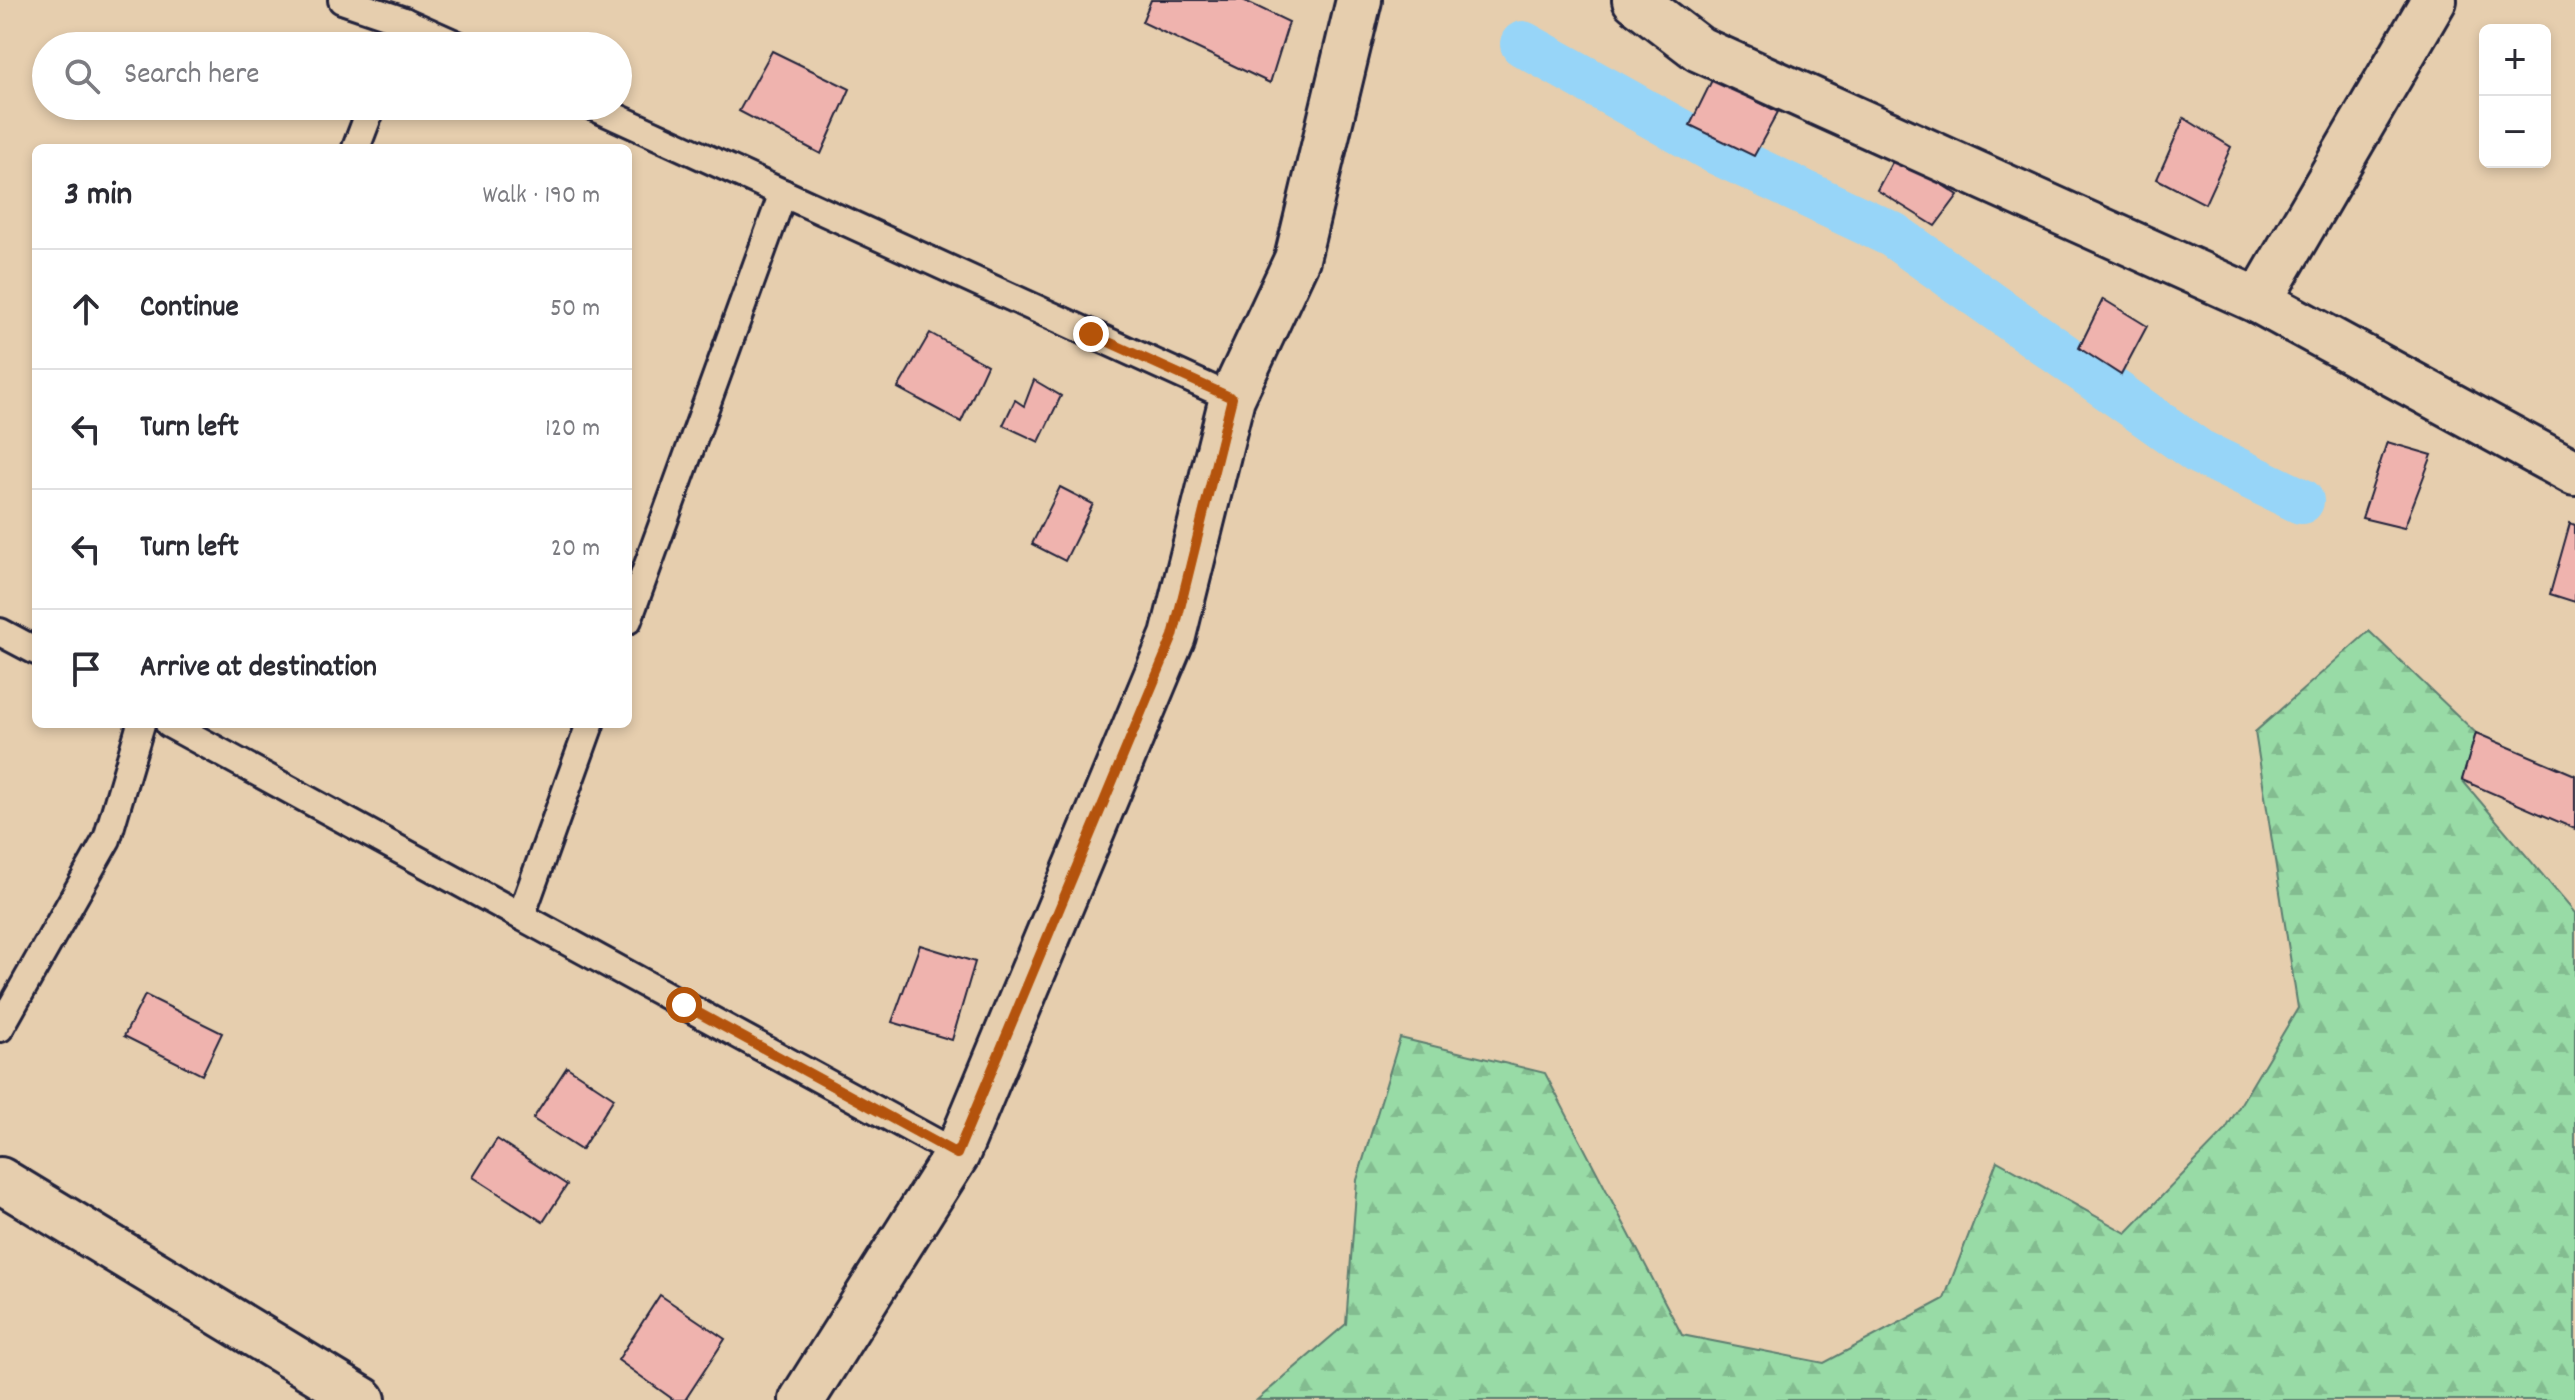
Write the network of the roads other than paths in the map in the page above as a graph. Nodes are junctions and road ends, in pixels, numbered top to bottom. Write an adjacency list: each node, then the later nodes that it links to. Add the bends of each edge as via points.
1 (342, 0): 5 (lane)
2 (1359, 0): 13 (street, via 1297,259)
3 (1635, 0): 12 (street, via 1699,49)
4 (2434, 0): 12 (street)
5 (404, 21): 6 (lane); 7 (lane)
6 (400, 32)
7 (429, 32)
8 (367, 120): 10 (lane)
9 (623, 120): 11 (lane)
10 (358, 144)
11 (783, 193): 13 (lane); 15 (lane)
12 (2259, 301): 14 (street)
13 (1232, 398): 23 (street, via 1173,636)
14 (2575, 473)
15 (632, 609)
16 (0, 632): 17 (lane)
17 (32, 649)
18 (140, 728): 22 (lane, via 107,839)
19 (176, 728): 21 (lane)
20 (589, 728): 21 (lane)
21 (521, 916): 23 (lane)
22 (0, 1028)
23 (957, 1154): 26 (street)
24 (0, 1180): 25 (street)
25 (363, 1400)
26 (802, 1400)

